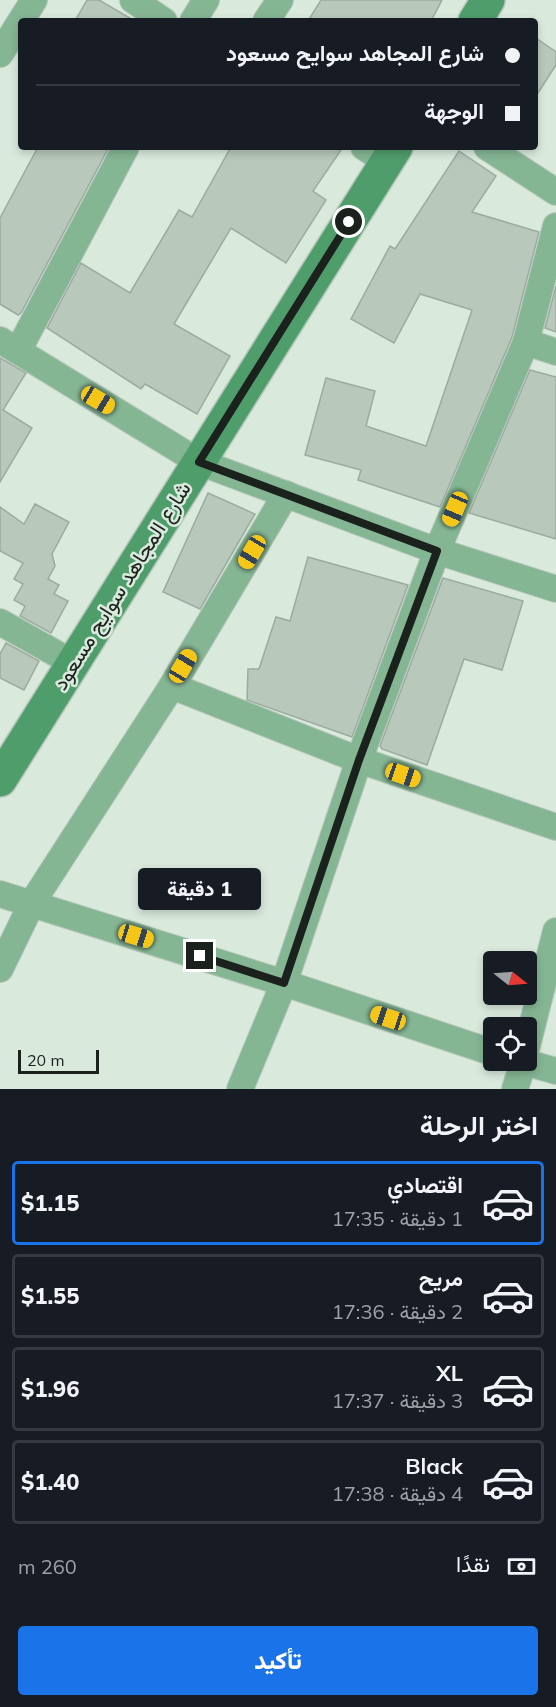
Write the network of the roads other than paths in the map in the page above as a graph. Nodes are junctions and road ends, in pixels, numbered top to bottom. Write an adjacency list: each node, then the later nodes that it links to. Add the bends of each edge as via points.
1 (34, 0): 5 (street)
2 (133, 0): 6 (street)
3 (206, 0): 7 (street)
4 (279, 0): 8 (street)
5 (23, 18)
6 (160, 18)
7 (195, 18)
8 (268, 18)
9 (18, 25): 10 (street)
10 (0, 54)
11 (124, 150): 17 (street)
12 (492, 150): 14 (street)
13 (382, 152): 19 (street, شارع المجاهد سوايح مسعود)
14 (556, 192)
15 (556, 226): 16 (street)
16 (526, 342): 18 (street); 21 (street)
17 (9, 346): 19 (street)
18 (556, 352)
19 (199, 462): 20 (street); 24 (street, شارع المجاهد سوايح مسعود)
20 (286, 494): 21 (street); 25 (street)
21 (437, 551): 22 (street); 26 (street)
22 (556, 589)
23 (0, 621): 24 (street)
24 (73, 663): 27 (street, شارع المجاهد سوايح مسعود)
25 (172, 686): 26 (street); 30 (street)
26 (359, 760): 28 (street); 33 (street)
27 (0, 780)
28 (556, 827)
29 (0, 894): 30 (street)
30 (32, 903): 32 (street); 33 (street)
31 (556, 931): 34 (street)
32 (0, 969)
33 (284, 983): 35 (street); 39 (street)
34 (534, 1017)
35 (483, 1049)
36 (537, 1064): 38 (street)
37 (520, 1071): 40 (street)
38 (556, 1071)
39 (240, 1089)
40 (515, 1089)

